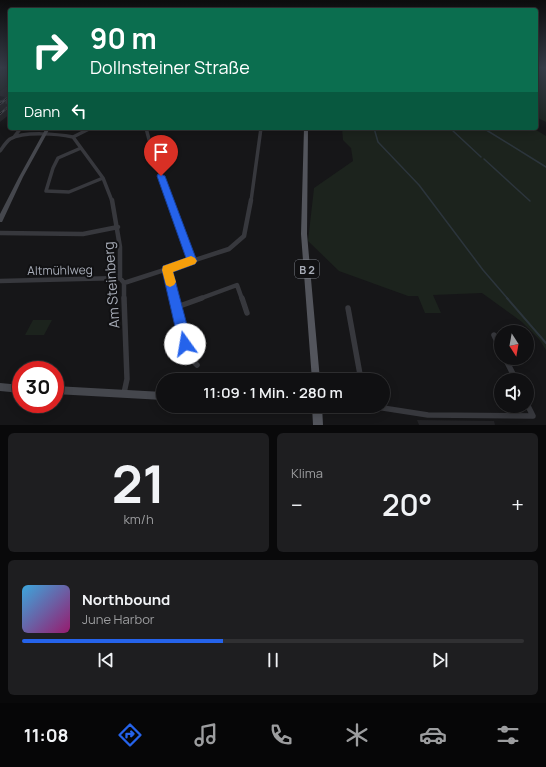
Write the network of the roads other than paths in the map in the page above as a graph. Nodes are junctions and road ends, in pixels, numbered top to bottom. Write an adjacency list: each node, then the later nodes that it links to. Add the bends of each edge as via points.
1 (19, 130): 8 (street)
2 (47, 130): 7 (street)
3 (87, 130): 9 (street)
4 (147, 130): 16 (street, via 153,155)
5 (261, 130): 16 (street, via 244,236 229,249)
6 (306, 130): 25 (main road, B 2, via 304,234)
7 (44, 135): 8 (street); 9 (street); 13 (street)
8 (14, 137): 11 (street, via 8,140)
9 (73, 137): 10 (street, Am Steinberg)
10 (81, 148): 12 (street, Am Steinberg); 12 (street, via 58,158 46,191 69,192)
11 (0, 151)
12 (103, 178): 14 (street, Am Steinberg, via 114,205)
13 (0, 220)
14 (118, 228): 15 (street, via 83,234); 18 (street, Am Steinberg)
15 (0, 233)
16 (192, 261): 17 (street)
17 (167, 270): 20 (street); 21 (street)
18 (120, 278): 19 (street, Altmühlweg); 20 (street, Am Steinberg)
19 (0, 281)
20 (124, 284): 30 (street, Am Steinberg, via 127,379)
21 (177, 307): 23 (street, via 237,285); 24 (street, via 188,356)
22 (348, 308): 26 (street)
23 (246, 313)
24 (197, 365)
25 (315, 373)
26 (360, 373)
27 (0, 387): 28 (street)
28 (12, 388)
29 (64, 390): 30 (street)
30 (124, 393): 31 (street)
31 (156, 395)
32 (390, 409): 34 (street, via 428,415 533,416)
33 (317, 413): 35 (main road)
34 (532, 413)
35 (318, 425)

